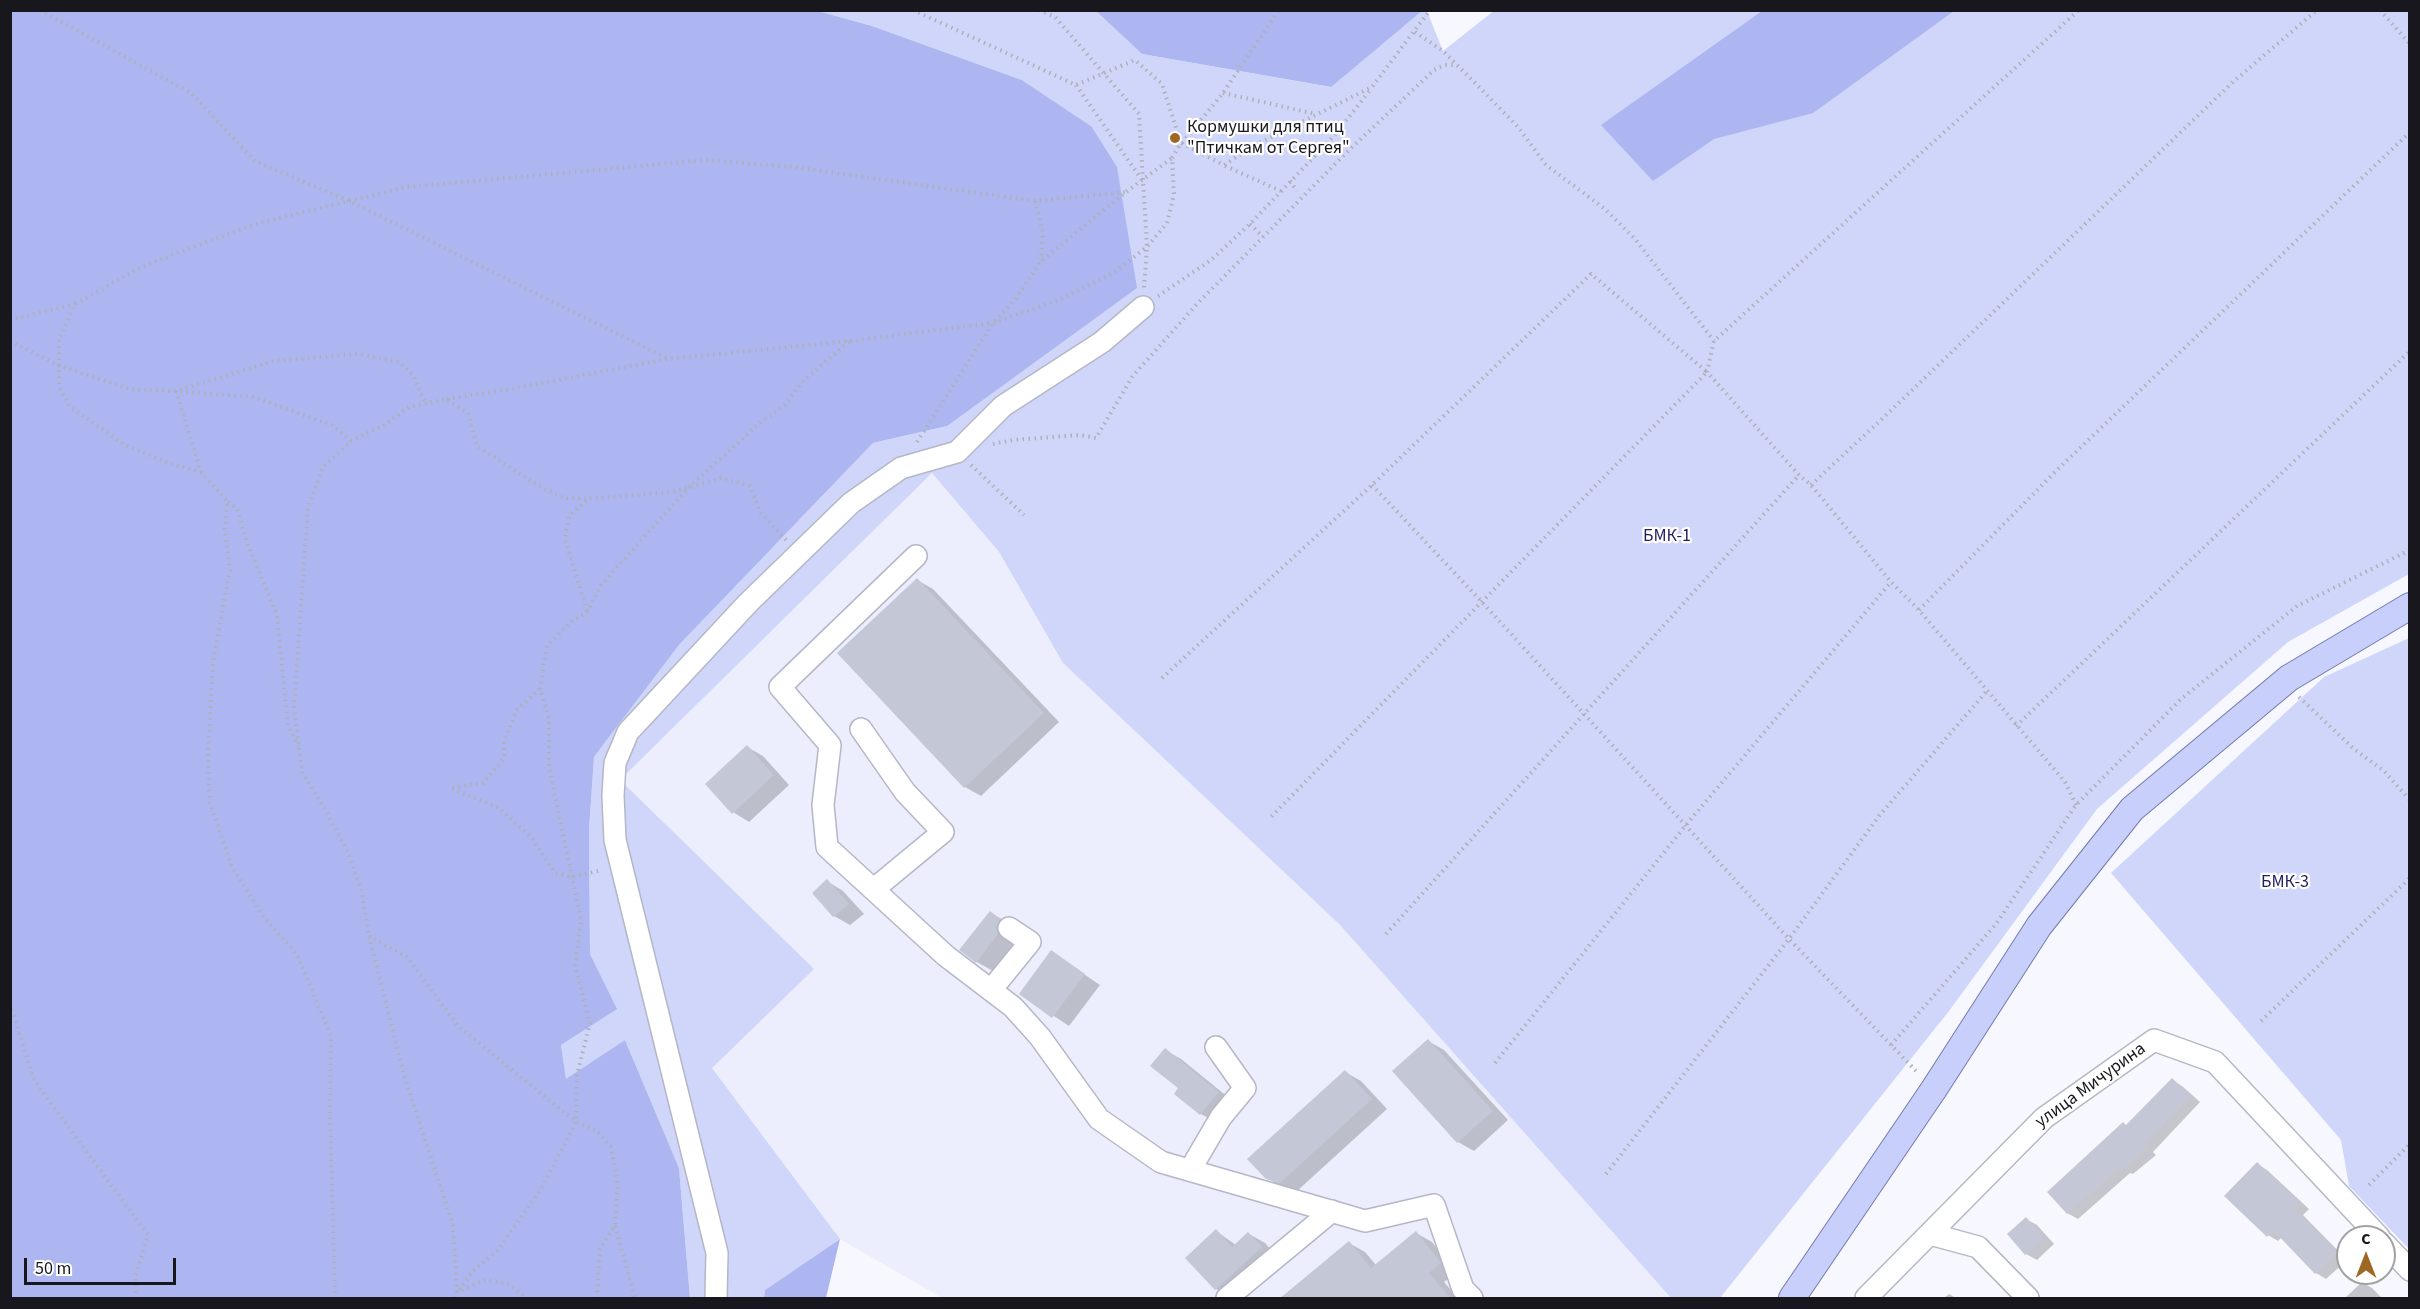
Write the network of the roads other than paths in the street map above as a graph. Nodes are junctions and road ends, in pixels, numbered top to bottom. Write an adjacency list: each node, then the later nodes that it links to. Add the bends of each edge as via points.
1 (1143, 306): 15 (street, via 1102,342 1003,406 957,452 901,468 850,503 748,603 628,732 615,763 615,840 717,1253)
2 (916, 556): 5 (street, via 780,687 830,745 823,805 827,847)
3 (2409, 606): 18 (main road, via 2289,678 2132,809 2039,926)
4 (861, 729): 5 (street, via 905,792 943,832)
5 (874, 889): 7 (street, via 946,956)
6 (1009, 928): 7 (street, via 1030,942)
7 (991, 990): 9 (street, via 1040,1037 1099,1119 1161,1162)
8 (1216, 1047): 9 (street, via 1245,1088 1221,1117)
9 (1190, 1170): 10 (street)
10 (1332, 1211): 16 (street); 17 (street, via 1365,1221 1434,1205 1463,1289)
11 (2368, 1225): 12 (street, улица Мичурина, via 2215,1062 2154,1040 2044,1118)
12 (1930, 1234): 19 (street, улица Мичурина); 20 (street, via 1978,1247)
13 (2396, 1256): 14 (street)
14 (2409, 1270)
15 (716, 1299)
16 (1227, 1299)
17 (1472, 1299)
18 (1792, 1299)
19 (1866, 1299)
20 (2028, 1299)

